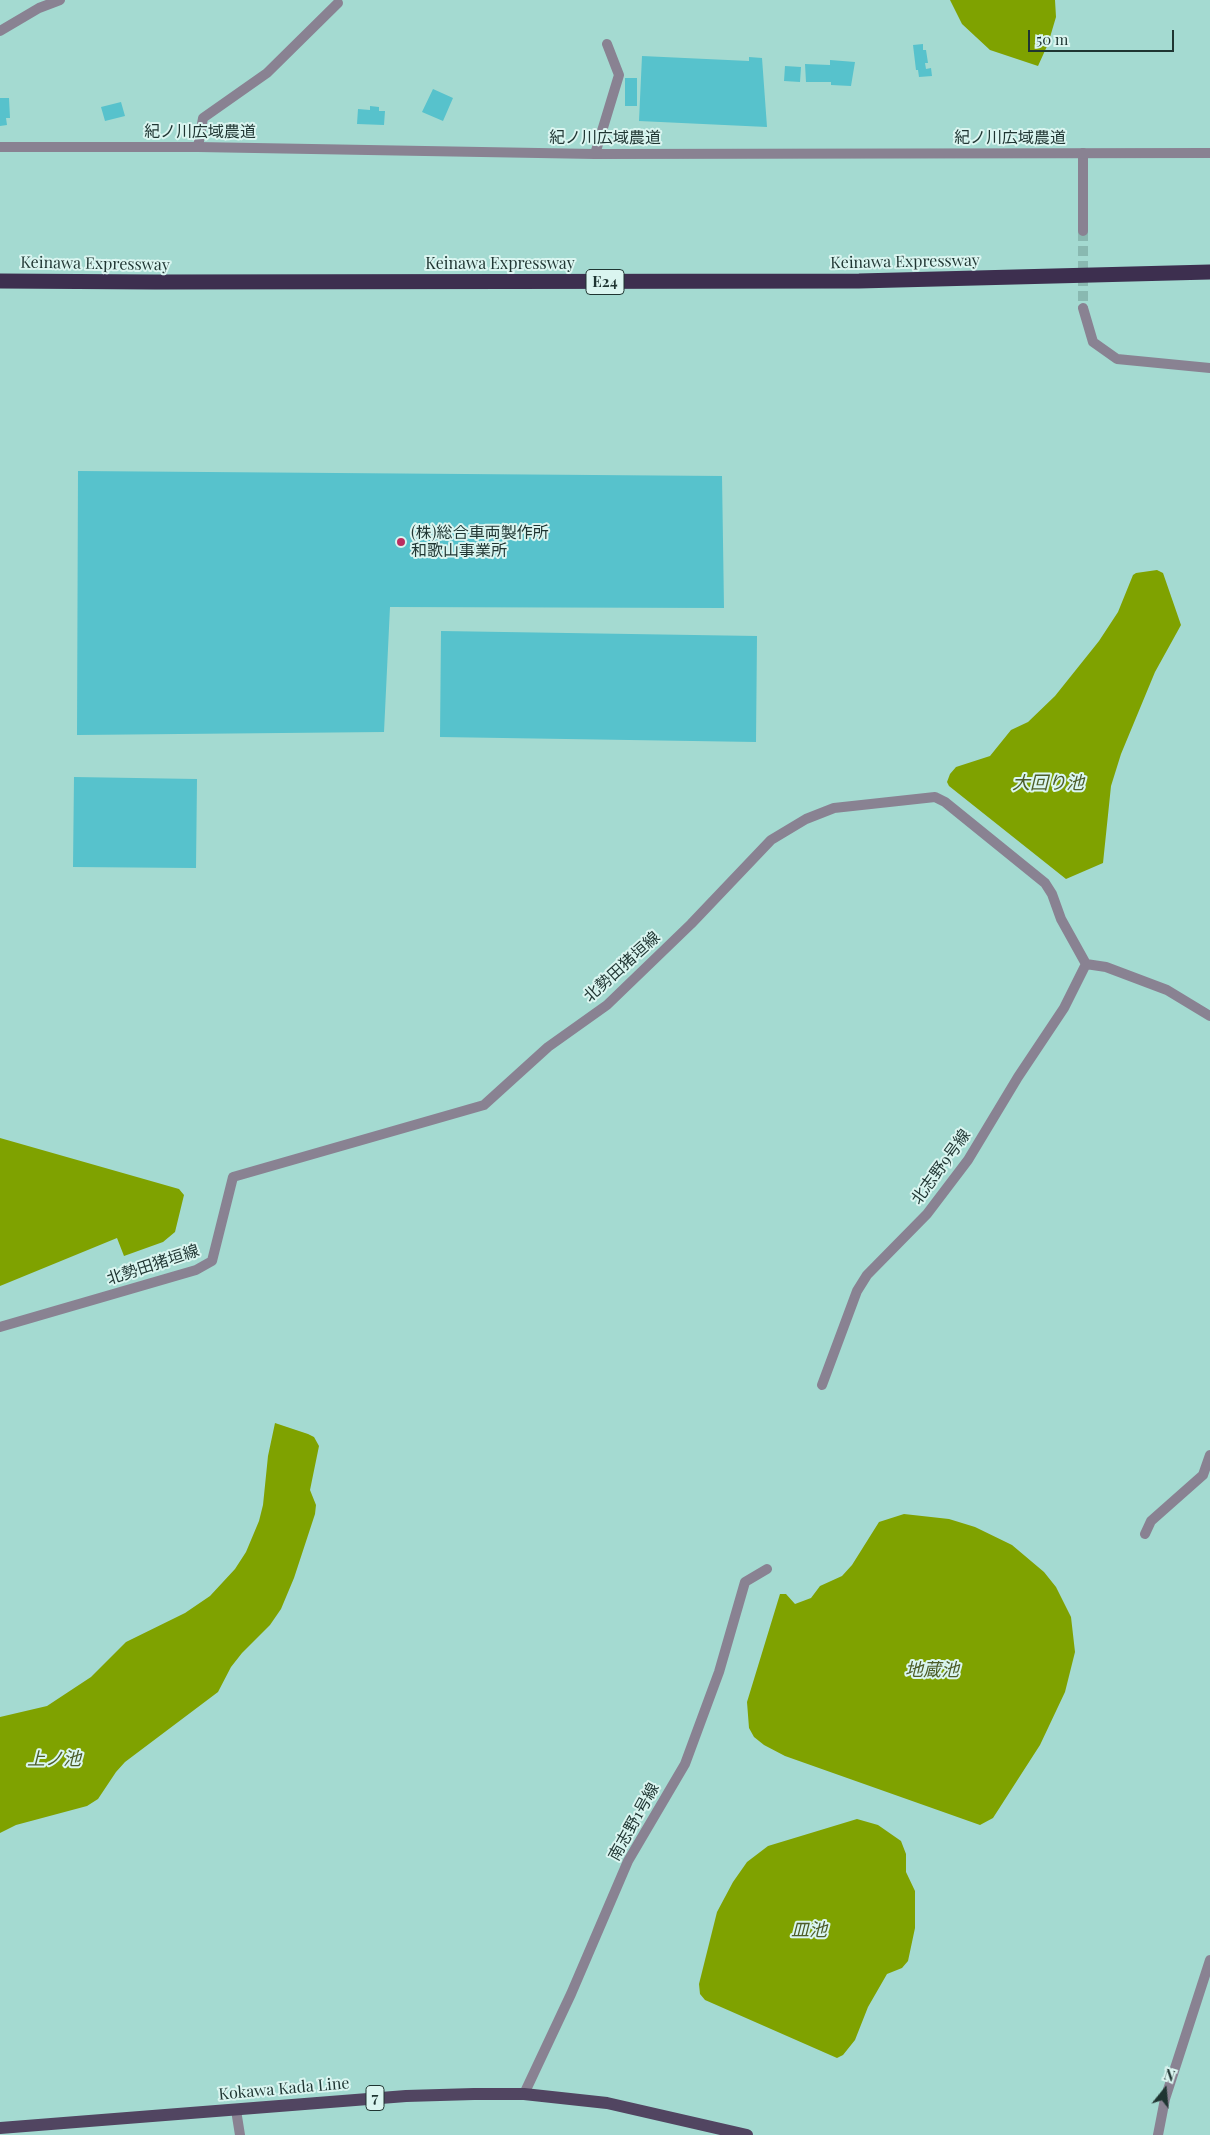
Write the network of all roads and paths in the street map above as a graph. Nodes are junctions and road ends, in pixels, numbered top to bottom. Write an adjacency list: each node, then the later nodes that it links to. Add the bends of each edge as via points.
1 (60, 0): 3 (street, via 39,8)
2 (338, 3): 6 (street, via 267,73 203,118)
3 (0, 31)
4 (607, 44): 9 (street, via 619,75)
5 (0, 147): 6 (street, 紀ノ川広域農道)
6 (198, 147): 9 (street, 紀ノ川広域農道)
7 (1083, 153): 8 (street, 紀ノ川広域農道); 9 (street, 紀ノ川広域農道); 10 (street)
8 (1210, 153)
9 (595, 154)
10 (1083, 231)
11 (1210, 272): 12 (highway, Keinawa Expressway / E24, via 859,281)
12 (0, 280)
13 (1083, 308): 14 (street, via 1093,342 1117,359)
14 (1210, 368)
15 (1086, 964): 16 (street, via 1106,967 1168,990); 17 (street, 北勢田猪垣線, via 1045,883 944,802 935,797 834,808 806,819 771,840 608,1004 548,1046 484,1105 233,1177 212,1261 196,1270); 18 (street, 北志野9号線, via 1064,1008 968,1160 927,1214 867,1275 857,1291)
16 (1210, 1016)
17 (0, 1327)
18 (822, 1385)
19 (1210, 1454): 20 (street, via 1203,1475 1151,1521)
20 (1146, 1534)
21 (767, 1569): 23 (street, 南志野1号線, via 745,1582 719,1672 685,1764 628,1861)
22 (1210, 1960): 28 (street, via 1165,2099)
23 (524, 2094): 24 (main road, Kokawa Kada Line / 7, via 406,2096); 27 (main road, Kokawa Kada Line / 7, via 606,2102)
24 (236, 2110): 25 (main road, Kokawa Kada Line / 7); 26 (street)
25 (0, 2128)
26 (240, 2135)
27 (747, 2135)
28 (1158, 2135)

